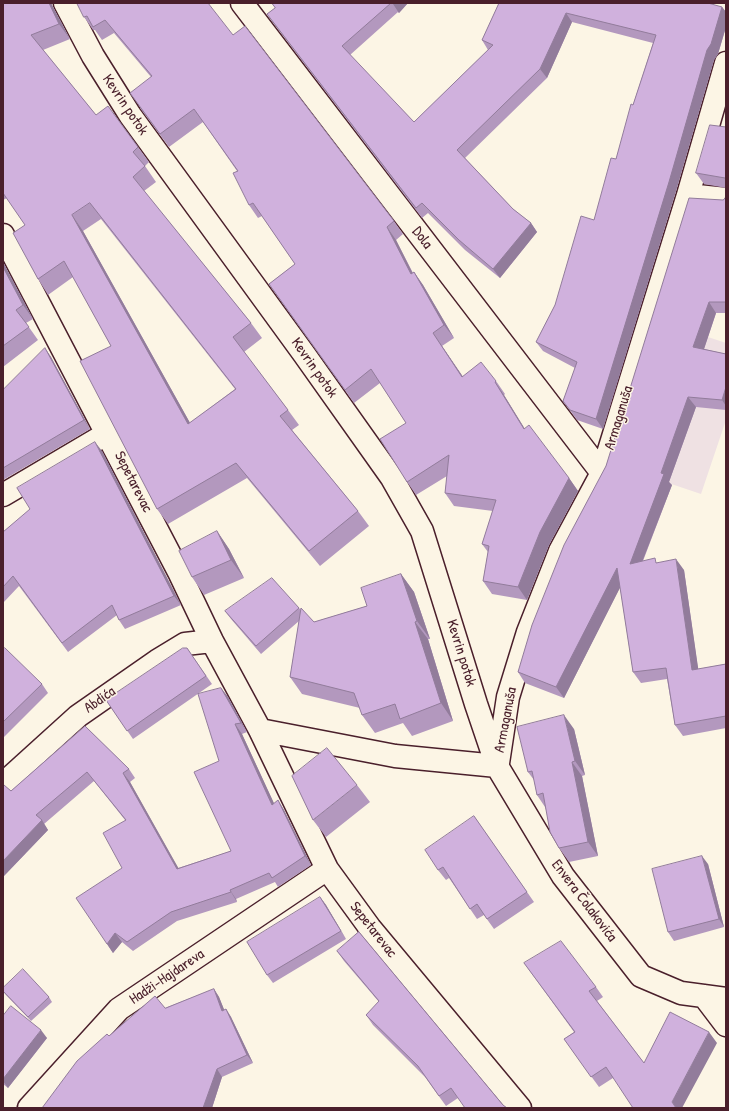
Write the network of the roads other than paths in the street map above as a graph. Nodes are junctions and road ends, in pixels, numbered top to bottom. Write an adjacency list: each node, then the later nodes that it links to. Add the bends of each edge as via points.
1 (65, 3): 12 (street, Kevrin potok, via 93,56 130,114 366,441 392,478 419,524)
2 (242, 3): 8 (street, Dola)
3 (726, 63): 4 (street, Armaganuša)
4 (688, 195): 5 (street); 8 (street, Armaganuša)
5 (726, 199)
6 (4, 240): 7 (street, Sepetarevac)
7 (108, 433): 9 (street); 10 (street, Sepetarevac)
8 (602, 473): 12 (street, Armaganuša, via 560,551 528,632 508,697)
9 (3, 495)
10 (212, 641): 11 (street, Sepetarevac); 13 (street, Abdića, via 185,644 157,661 78,716)
11 (260, 730): 12 (street, via 395,756); 14 (street, Sepetarevac)
12 (497, 766): 15 (street, Envera Čolakovića, via 563,876 641,976 681,993)
13 (3, 784)
14 (327, 870): 18 (street, Hadži-Hajdareva, via 119,1009); 19 (street, Sepetarevac, via 370,928)
15 (704, 996): 16 (street, Envera Čolakovića); 17 (street)
16 (726, 999)
17 (726, 1025)
18 (29, 1108)
19 (520, 1108)

